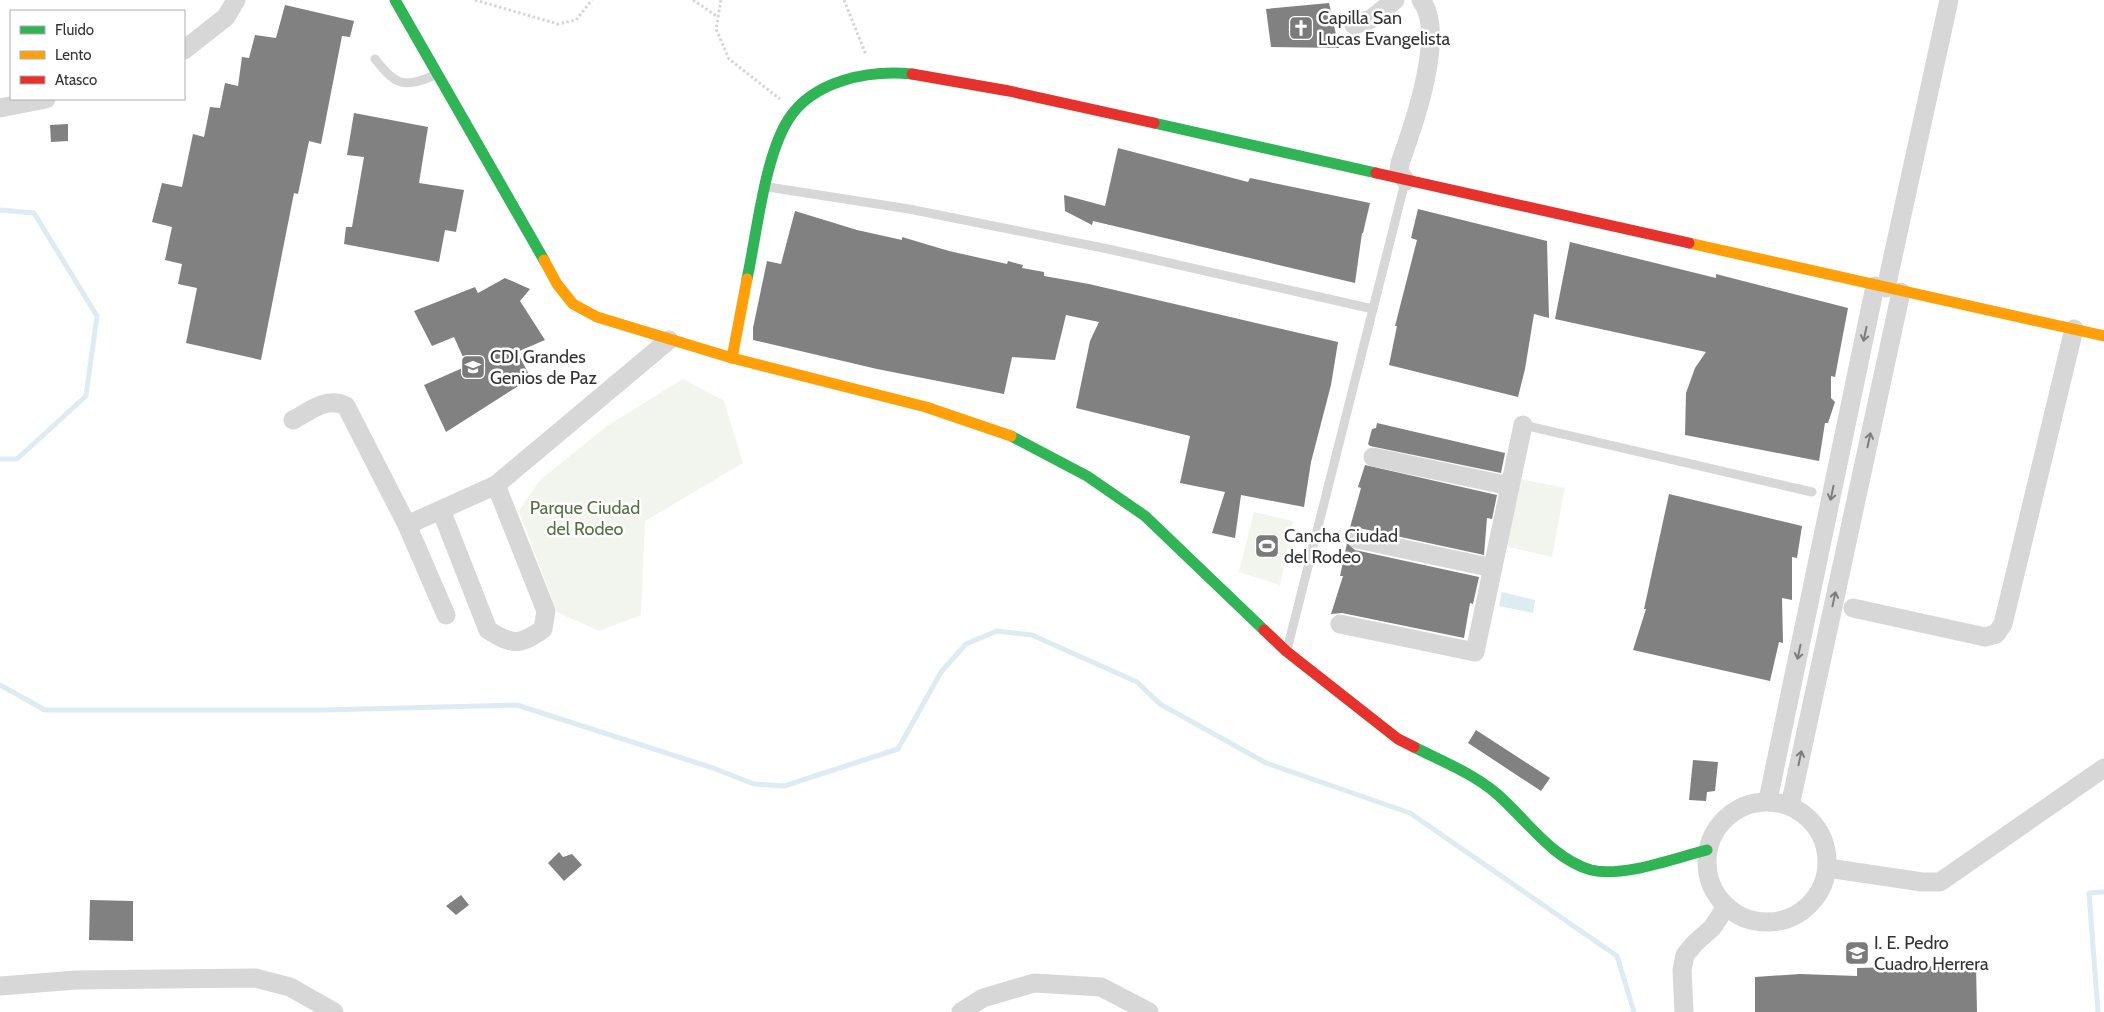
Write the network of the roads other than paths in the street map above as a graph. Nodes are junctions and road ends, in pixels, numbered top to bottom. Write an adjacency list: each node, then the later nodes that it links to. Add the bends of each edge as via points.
1 (236, 0): 7 (street, via 226,17)
2 (395, 0): 9 (street)
3 (1396, 0): 6 (street, via 1372,19)
4 (1421, 0): 12 (street, via 1430,23 1430,35 1421,98 1400,163 1399,172)
5 (1947, 1): 14 (street)
6 (1354, 25)
7 (185, 49)
8 (375, 59): 9 (lane, via 390,78 399,82 410,83)
9 (437, 74): 18 (street, via 558,284 573,304 597,317)
10 (41, 100): 11 (street)
11 (0, 108)
12 (1406, 181): 13 (street, via 1009,91 915,75 874,74 843,80 812,95 794,111 779,140); 14 (street); 15 (lane)
13 (766, 186): 15 (lane, via 909,209 1089,245); 19 (street)
14 (1887, 289): 16 (street); 35 (street, one-way to 35); 36 (street, one-way to 14)
15 (1373, 309): 33 (lane)
16 (2074, 329): 17 (street); 30 (street, via 2003,624 1996,634 1985,637)
17 (2104, 336)
18 (669, 340): 19 (street); 23 (street)
19 (732, 358): 33 (street, via 926,407 1014,438 1087,476 1145,516)
20 (293, 420): 27 (street, via 326,402 337,401 346,406)
21 (1523, 424): 24 (street); 25 (lane)
22 (1373, 457): 24 (street)
23 (496, 485): 26 (street); 26 (street, via 546,611 543,629 528,640 506,641 488,630)
24 (1510, 486): 29 (street)
25 (1812, 492)
26 (440, 510): 27 (street)
27 (407, 525): 31 (street)
28 (1357, 539): 29 (street)
29 (1493, 568): 32 (street, via 1475,652)
30 (1853, 608)
31 (446, 615)
32 (1340, 624)
33 (1286, 651): 37 (street, via 1398,739 1476,779 1496,793 1564,858 1592,870 1623,871)
34 (2104, 768): 38 (street, via 1940,882)
35 (1768, 800): 36 (street); 37 (street, via 1749,804 1730,814 1715,830)
36 (1790, 806): 38 (street, via 1807,816 1819,831 1826,849)
37 (1706, 850): 39 (street, via 1706,871 1713,891)
38 (1828, 868): 39 (street, via 1821,890 1808,907 1788,919 1766,923 1735,914)
39 (1726, 907): 44 (street, via 1712,928 1685,956 1682,970)
40 (0, 986): 41 (street, via 76,980 255,978 290,987)
41 (324, 1011)
42 (961, 1012): 43 (street, via 983,998 1034,983 1101,988)
43 (1149, 1012)
44 (1684, 1012)

